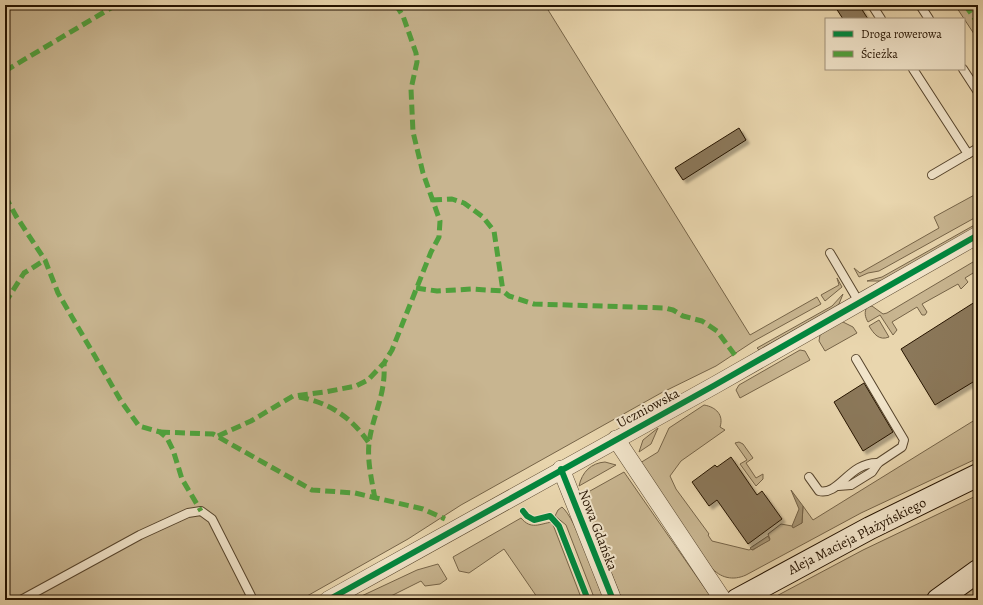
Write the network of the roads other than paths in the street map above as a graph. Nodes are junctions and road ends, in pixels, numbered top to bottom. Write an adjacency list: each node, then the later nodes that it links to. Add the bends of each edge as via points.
1 (872, 5): 3 (lane)
2 (920, 5): 4 (lane)
3 (880, 18)
4 (928, 18)
5 (914, 70): 9 (lane)
6 (964, 70): 7 (lane)
7 (978, 92)
8 (978, 148): 9 (lane)
9 (968, 154): 10 (lane)
10 (932, 176)
11 (978, 235): 13 (street, Uczniowska)
12 (830, 253): 13 (lane)
13 (859, 302): 15 (street, Uczniowska)
14 (856, 359): 18 (lane, via 904,437 902,447 852,485 838,486 827,492 819,491)
15 (616, 439): 16 (street, Uczniowska); 24 (street)
16 (561, 469): 22 (street, Uczniowska); 23 (street, Nowa Gdańska)
17 (978, 476): 25 (main road, Aleja Macieja Płażyńskiego, via 870,528)
18 (809, 477)
19 (978, 571): 26 (main road)
20 (20, 600): 21 (lane, via 140,535 188,512 201,511 212,519)
21 (253, 600)
22 (328, 600)
23 (613, 600)
24 (723, 600)
25 (737, 600)
26 (938, 600)

